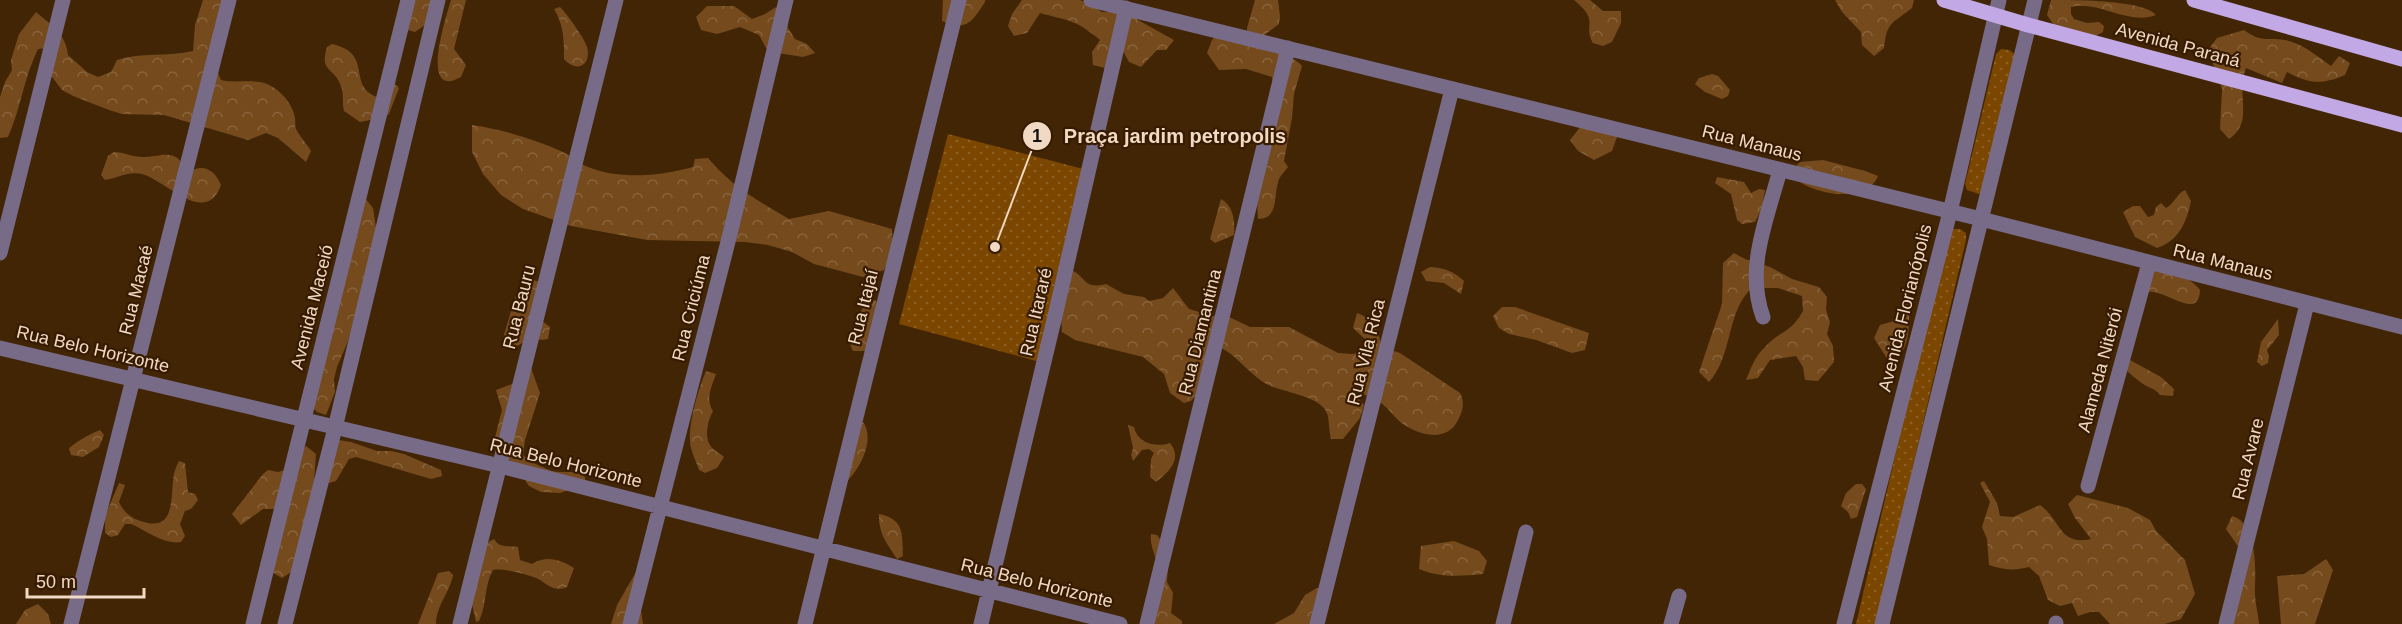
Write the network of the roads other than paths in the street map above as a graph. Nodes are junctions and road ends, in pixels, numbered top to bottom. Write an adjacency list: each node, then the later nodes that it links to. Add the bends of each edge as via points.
1 (63, 0): 22 (street)
2 (229, 0): 28 (street, Rua Macaé)
3 (408, 0): 29 (street, Avenida Maceió)
4 (438, 0): 30 (street)
5 (616, 0): 31 (street, Rua Bauru)
6 (786, 0): 33 (street, Rua Criciúma)
7 (959, 0): 35 (street, Rua Itajaí)
8 (1091, 0): 13 (street, Rua Manaus)
9 (1944, 0): 12 (main road, Avenida Paraná)
10 (2035, 0): 14 (street)
11 (2194, 0): 16 (main road)
12 (1997, 7): 14 (main road, Avenida Paraná); 20 (street, Avenida Florianópolis)
13 (1126, 8): 15 (street, Rua Manaus); 36 (street, Rua Itararé)
14 (2028, 25): 18 (main road, Avenida Paraná); 21 (street)
15 (1288, 48): 17 (street, Rua Manaus); 46 (street, Rua Diamantina)
16 (2402, 60)
17 (1452, 89): 19 (street, Rua Manaus); 47 (street, Rua Vila Rica)
18 (2402, 125)
19 (1780, 170): 20 (street, Rua Manaus); 25 (street, via 1759,245 1755,276 1756,298)
20 (1950, 212): 21 (street, Rua Manaus); 50 (street, Avenida Florianópolis)
21 (1982, 219): 23 (street, Rua Manaus); 51 (street)
22 (0, 253)
23 (2149, 263): 24 (street, Rua Manaus); 32 (street, Alameda Niterói)
24 (2307, 304): 26 (street, Rua Manaus); 52 (street, Rua Avare)
25 (1763, 317)
26 (2402, 327)
27 (0, 348): 28 (street, Rua Belo Horizonte)
28 (135, 378): 29 (street, Rua Belo Horizonte); 38 (street, Rua Macaé)
29 (304, 420): 30 (street, Rua Belo Horizonte); 39 (street, Avenida Maceió)
30 (335, 428): 31 (street, Rua Belo Horizonte); 40 (street)
31 (500, 466): 33 (street, Rua Belo Horizonte); 41 (street, Rua Bauru)
32 (2088, 486)
33 (660, 506): 35 (street, Rua Belo Horizonte); 42 (street, Rua Criciúma)
34 (1526, 532): 48 (street)
35 (823, 548): 36 (street, Rua Belo Horizonte); 43 (street, Rua Itajaí)
36 (989, 590): 44 (street, Rua Itararé); 45 (street, Rua Belo Horizonte)
37 (1679, 596): 49 (street)
38 (71, 624)
39 (253, 624)
40 (285, 624)
41 (459, 624)
42 (630, 624)
43 (805, 624)
44 (981, 624)
45 (1120, 624)
46 (1147, 624)
47 (1317, 624)
48 (1503, 624)
49 (1671, 624)
50 (1844, 624)
51 (1882, 624)
52 (2226, 624)

